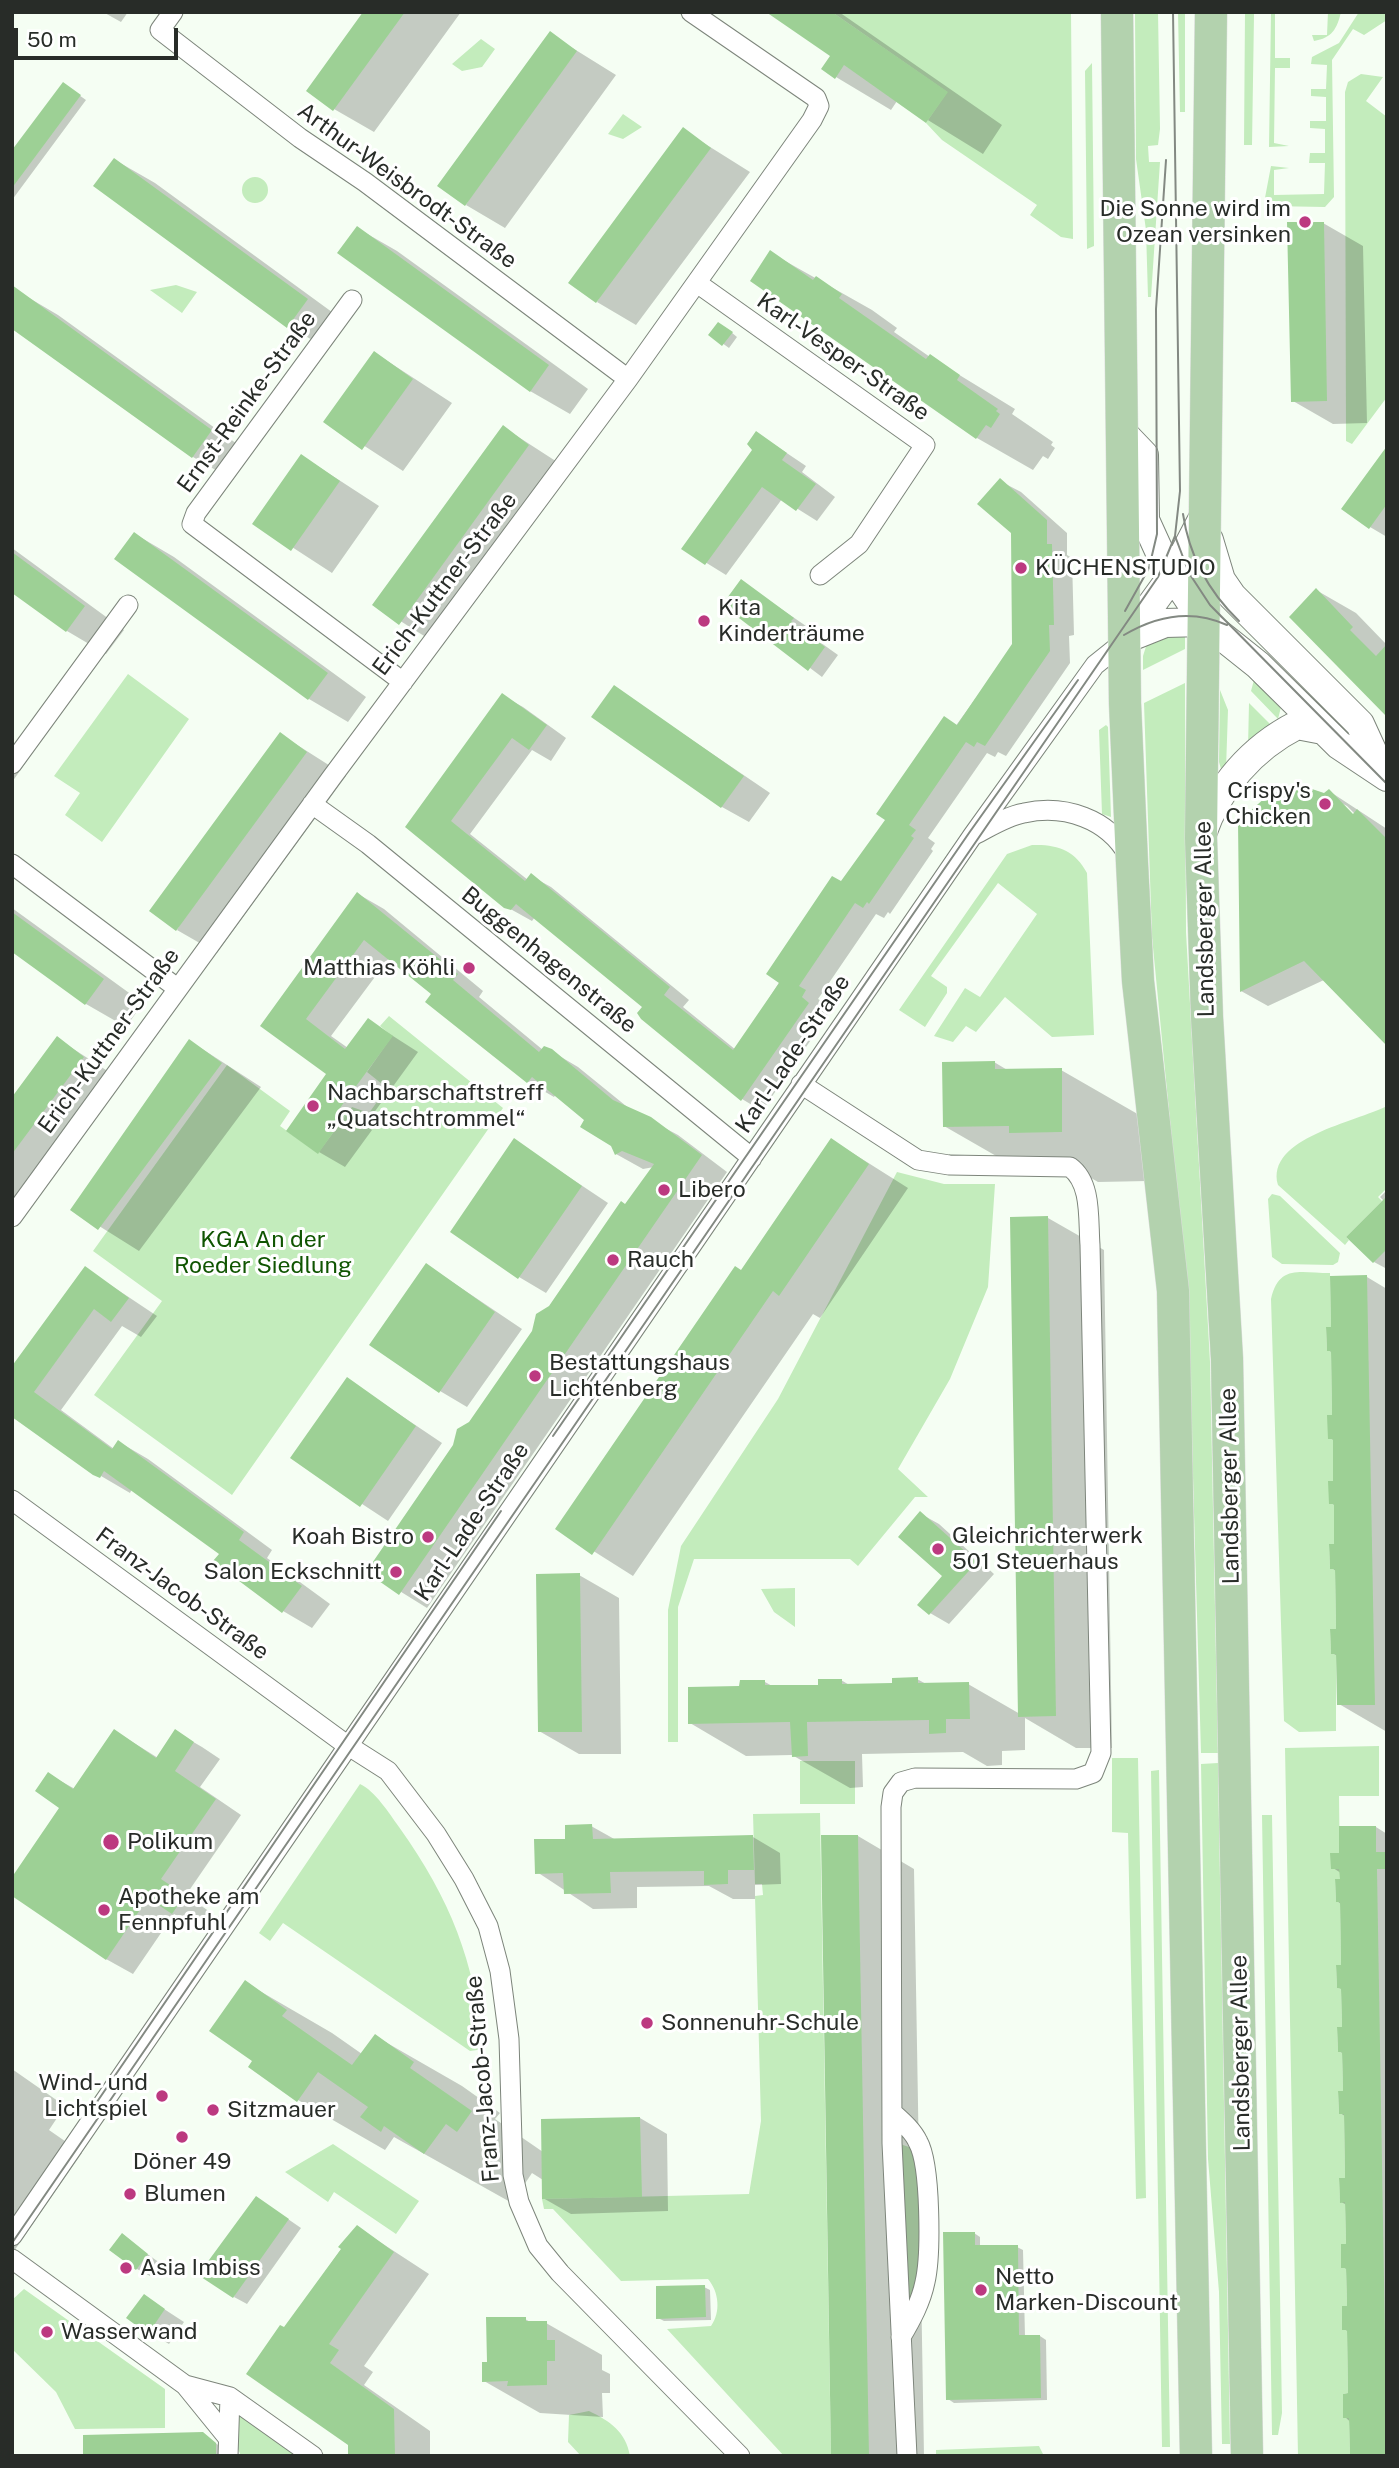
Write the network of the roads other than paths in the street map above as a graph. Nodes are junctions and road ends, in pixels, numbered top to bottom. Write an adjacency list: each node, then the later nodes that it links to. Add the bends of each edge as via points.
1 (173, 12): 7 (street, Arthur-Weisbrodt-Straße, via 160,30)
2 (691, 12): 5 (street, Erich-Kuttner-Straße, via 816,98 819,106)
3 (1117, 12): 8 (main road)
4 (1211, 12): 9 (main road, Landsberger Allee)
5 (697, 283): 7 (street, Erich-Kuttner-Straße); 10 (street, Karl-Vesper-Straße, via 925,445 859,544)
6 (352, 300): 15 (street, Ernst-Reinke-Straße, via 192,524)
7 (628, 379): 15 (street, Erich-Kuttner-Straße)
8 (1122, 432): 11 (street, via 1144,455 1145,520); 14 (main road)
9 (1204, 516): 11 (street, Landsberger Allee); 13 (main road, Landsberger Allee); 18 (street, via 1212,555 1232,596 1360,724)
10 (820, 575)
11 (1173, 576): 13 (street); 14 (street, Landsberger Allee)
12 (128, 605): 17 (street)
13 (1204, 622): 14 (street, via 1159,624); 16 (street, via 1258,666); 21 (main road, Landsberger Allee)
14 (1125, 641): 20 (street, Karl-Lade-Straße, via 1095,665); 22 (main road)
15 (403, 682): 19 (street, Erich-Kuttner-Straße)
16 (1323, 730): 18 (street); 21 (street, via 1297,725 1269,742 1228,780)
17 (12, 764)
18 (1384, 774)
19 (312, 804): 24 (street, Erich-Kuttner-Straße); 26 (street, Buggenhagenstraße, via 368,844)
20 (973, 835): 22 (street, via 1022,813 1064,811 1096,821 1118,838); 25 (street, Karl-Lade-Straße)
21 (1201, 838): 41 (main road, Landsberger Allee, via 1227,1359)
22 (1132, 863): 40 (main road, via 1138,981 1173,1291)
23 (12, 864): 24 (street)
24 (177, 988): 27 (street, Erich-Kuttner-Straße)
25 (802, 1084): 26 (street, Karl-Lade-Straße); 30 (street, via 918,1160 949,1165 1070,1167 1085,1185 1101,1753 1093,1773 1076,1779 915,1779 901,1782 893,1793)
26 (752, 1158): 29 (street, Karl-Lade-Straße)
27 (12, 1217)
28 (12, 1500): 29 (street, Franz-Jacob-Straße)
29 (349, 1745): 31 (street, Karl-Lade-Straße); 38 (street, Franz-Jacob-Straße, via 388,1771 436,1834 488,1926 509,2039 513,2175 538,2246)
30 (894, 2113): 33 (street); 33 (street, via 919,2143 926,2165 928,2263 919,2304)
31 (12, 2236)
32 (12, 2259): 34 (street)
33 (901, 2337): 39 (street)
34 (185, 2385): 35 (street); 36 (street)
35 (230, 2397): 36 (street); 37 (street)
36 (228, 2447)
37 (313, 2456)
38 (740, 2456)
39 (907, 2456)
40 (1196, 2456)
41 (1247, 2456)

